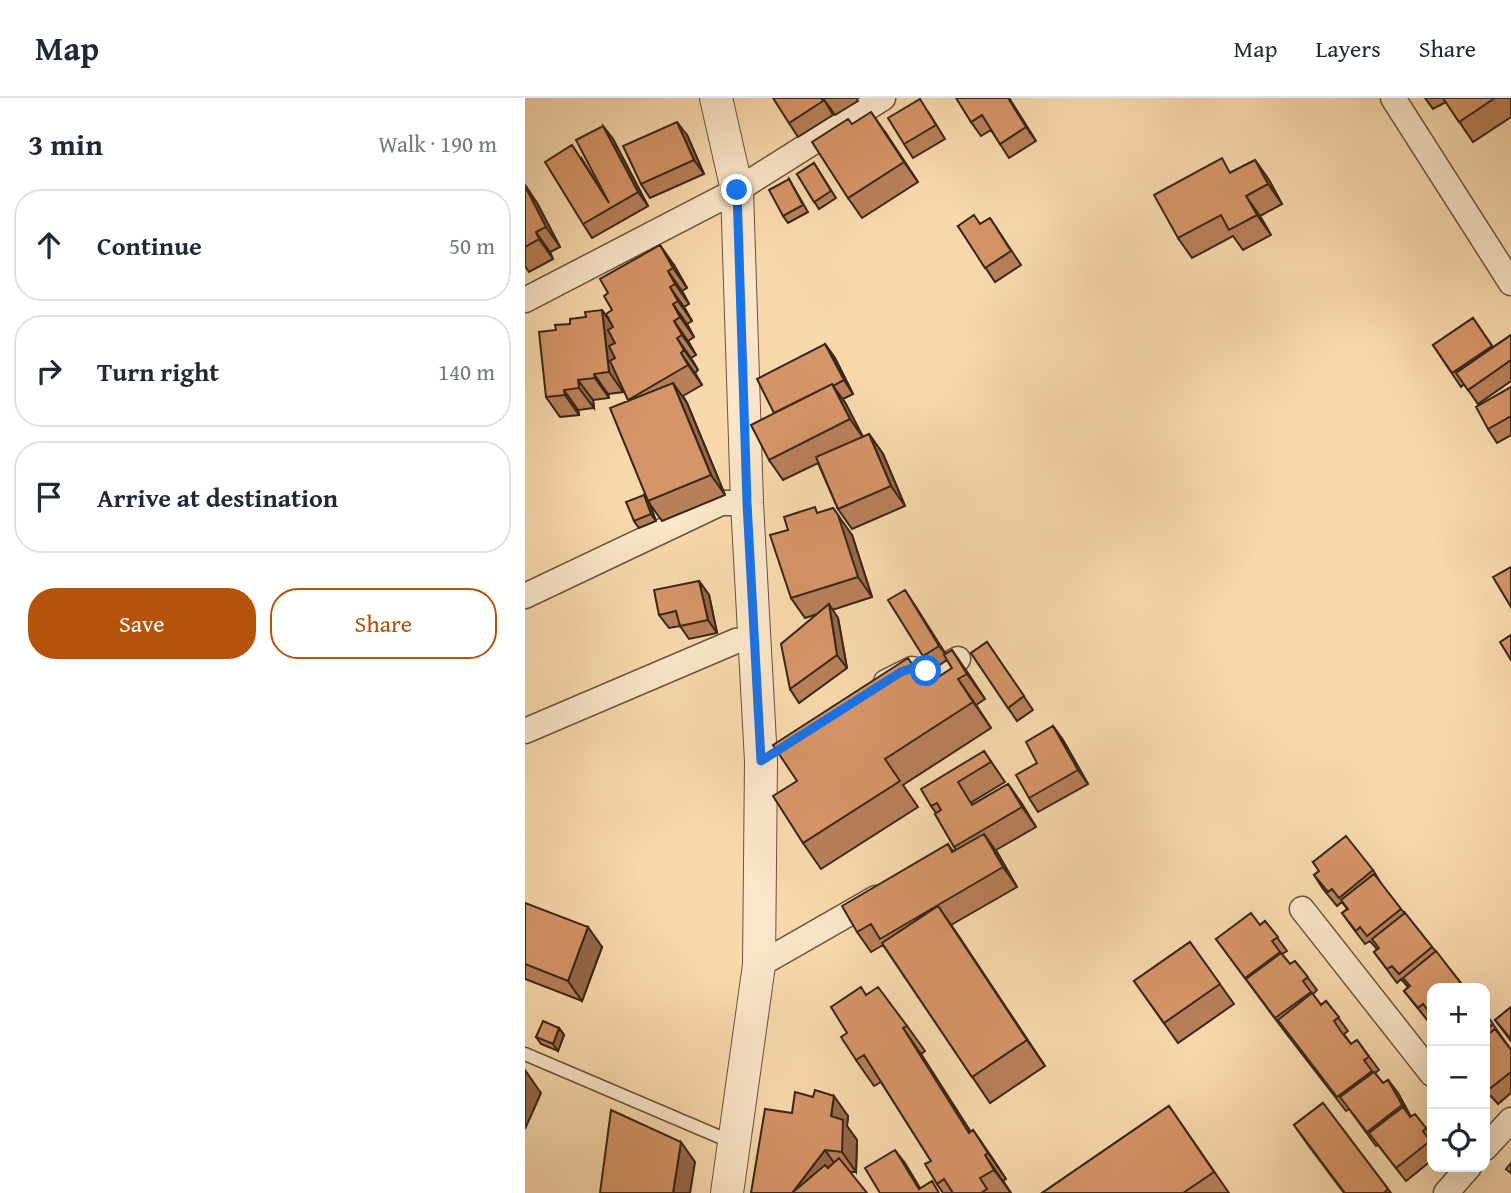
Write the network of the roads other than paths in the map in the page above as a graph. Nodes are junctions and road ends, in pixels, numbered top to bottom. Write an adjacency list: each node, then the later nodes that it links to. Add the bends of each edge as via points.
1 (716, 98): 4 (street)
2 (883, 98): 4 (street)
3 (1393, 98): 5 (street)
4 (737, 190): 6 (street); 7 (street)
5 (1511, 283)
6 (525, 300)
7 (747, 503): 8 (street, via 721,503); 9 (street)
8 (525, 596)
9 (754, 639): 12 (street, via 736,641); 15 (street, via 773,754)
10 (957, 659): 11 (street, via 933,674 907,670)
11 (866, 694)
12 (525, 731)
13 (879, 896): 15 (street)
14 (1302, 909): 17 (street)
15 (759, 965): 20 (street)
16 (525, 1055): 20 (lane)
17 (1427, 1068)
18 (1511, 1120): 19 (street)
19 (1490, 1140)
20 (734, 1143): 22 (street)
21 (1465, 1172): 23 (street)
22 (727, 1193)
23 (1446, 1193)

